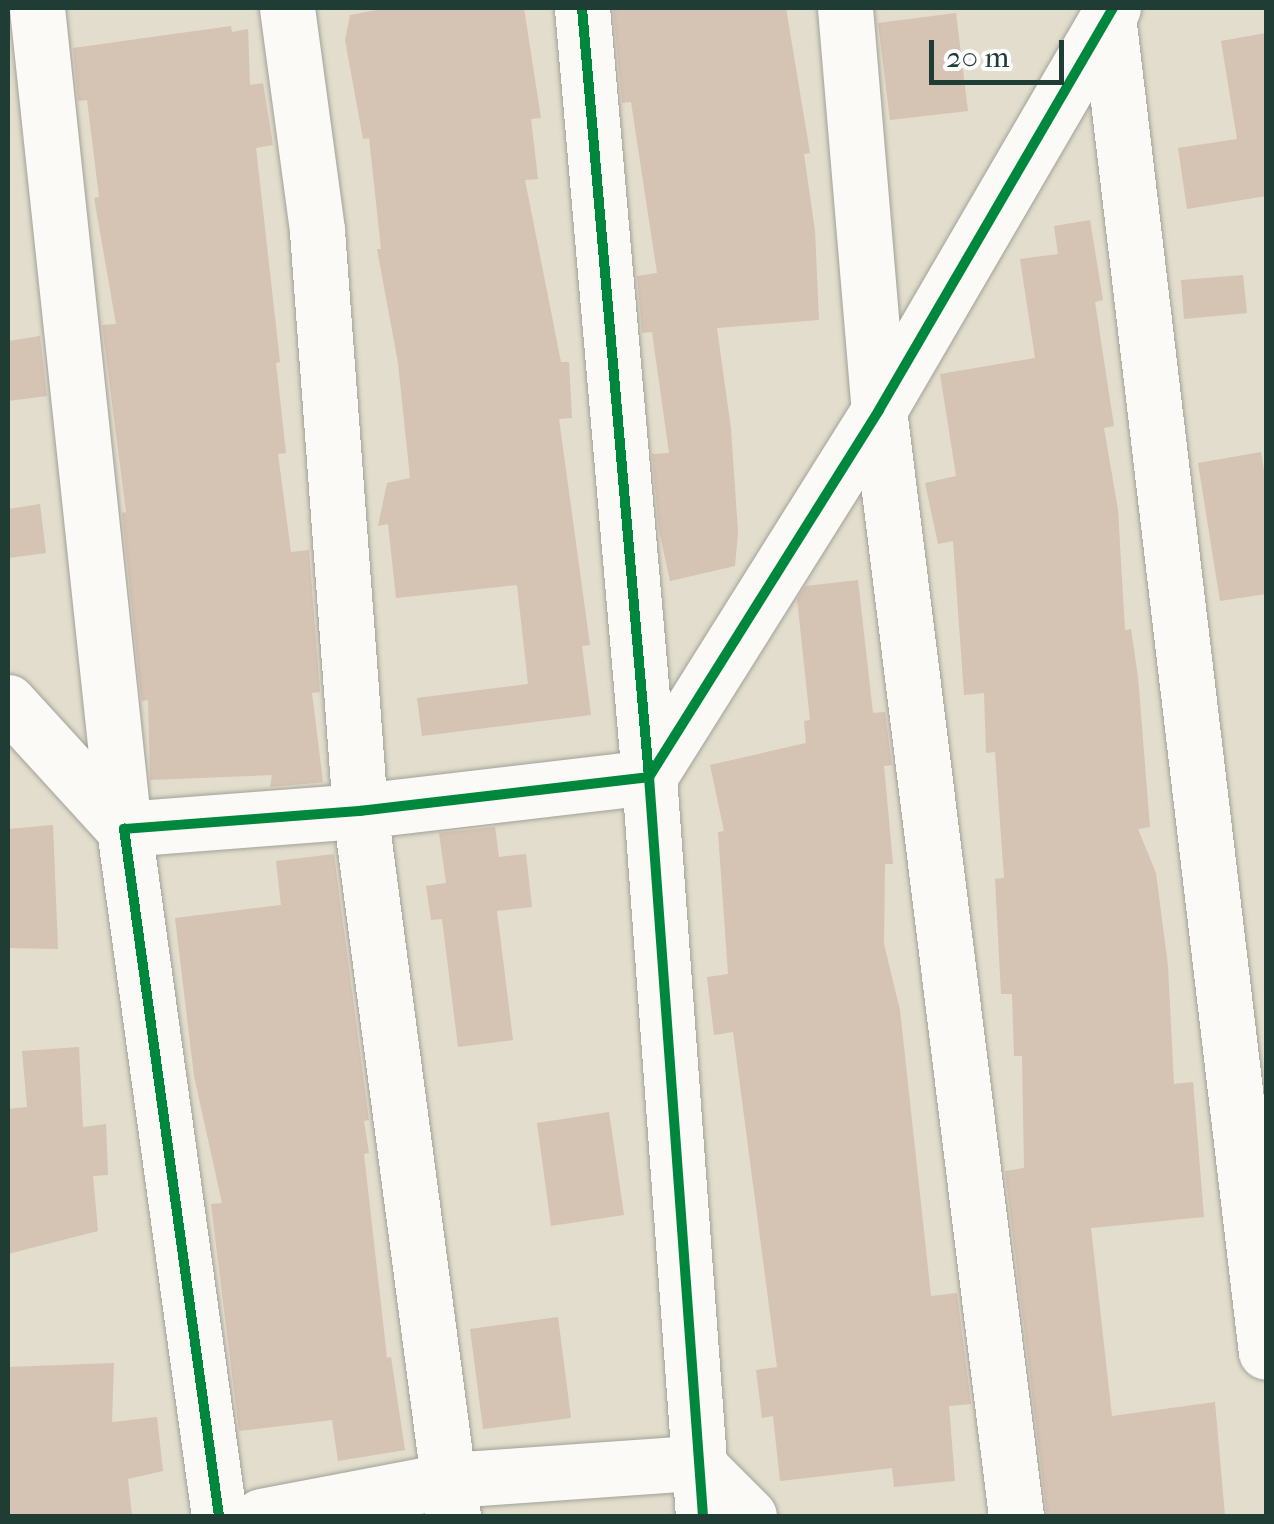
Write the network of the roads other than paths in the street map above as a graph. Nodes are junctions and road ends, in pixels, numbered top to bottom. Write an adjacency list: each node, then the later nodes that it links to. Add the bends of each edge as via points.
1 (36, 8): 10 (street)
2 (286, 8): 9 (street, via 318,231)
3 (582, 8): 8 (street)
4 (846, 8): 6 (street)
5 (1111, 12): 6 (street); 11 (street)
6 (879, 410): 8 (street); 18 (street)
7 (8, 702): 10 (street)
8 (649, 776): 9 (street); 12 (street)
9 (360, 812): 10 (street); 13 (street)
10 (124, 829): 14 (street)
11 (1266, 1352)
12 (696, 1463): 13 (street); 16 (street); 17 (street)
13 (452, 1498): 15 (street)
14 (219, 1516)
15 (261, 1516)
16 (703, 1516)
17 (749, 1516)
18 (1016, 1516)

